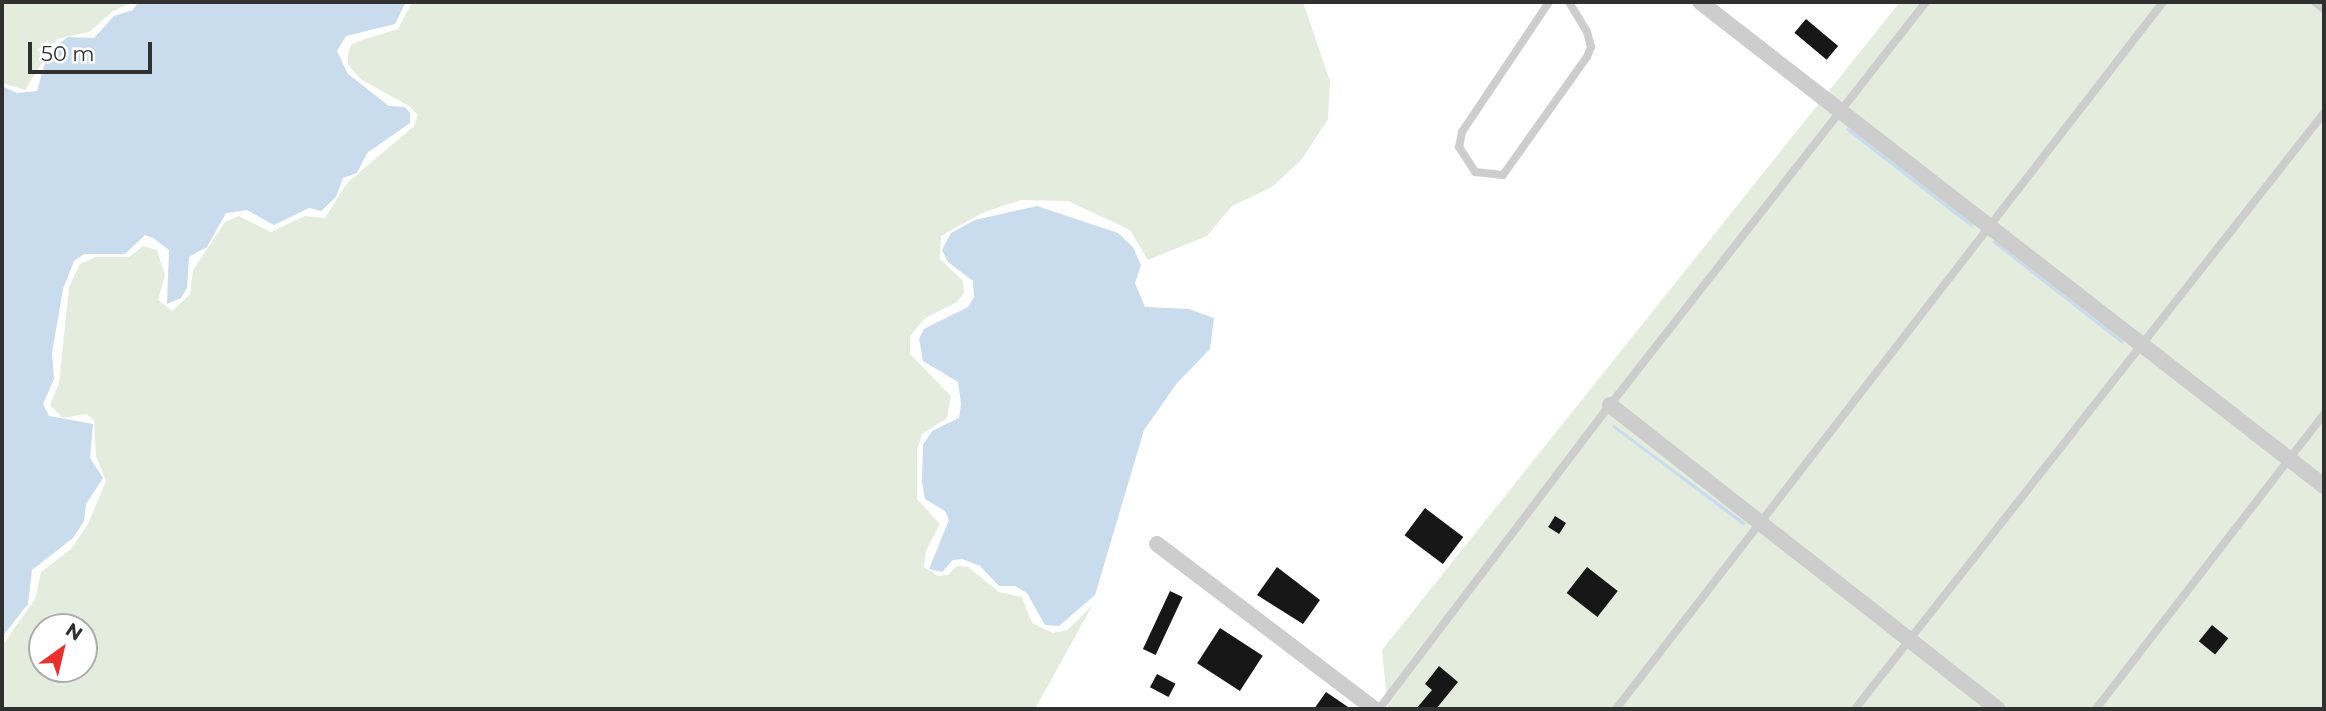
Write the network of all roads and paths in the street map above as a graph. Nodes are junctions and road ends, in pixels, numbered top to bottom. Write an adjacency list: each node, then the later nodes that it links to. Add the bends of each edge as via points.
1 (1549, 2): 2 (lane, via 1462,132 1459,147 1475,172 1503,174 1587,57 1591,47 1587,32)
2 (1569, 2)
3 (1700, 2): 8 (street)
4 (1926, 2): 8 (lane)
5 (2163, 2): 10 (lane)
6 (2315, 2): 7 (lane)
7 (2324, 9)
8 (1841, 110): 10 (street); 12 (lane)
9 (2324, 113): 11 (lane)
10 (1990, 226): 11 (street); 16 (lane)
11 (2142, 344): 14 (street); 18 (lane)
12 (1610, 405): 16 (street); 20 (lane)
13 (2324, 414): 14 (lane)
14 (2289, 459): 15 (street); 24 (lane)
15 (2324, 486)
16 (1760, 522): 18 (street); 21 (lane)
17 (1157, 544): 19 (street)
18 (1909, 639): 22 (lane); 23 (street)
19 (1374, 709)
20 (1379, 709)
21 (1616, 709)
22 (1855, 709)
23 (1998, 709)
24 (2096, 709)

